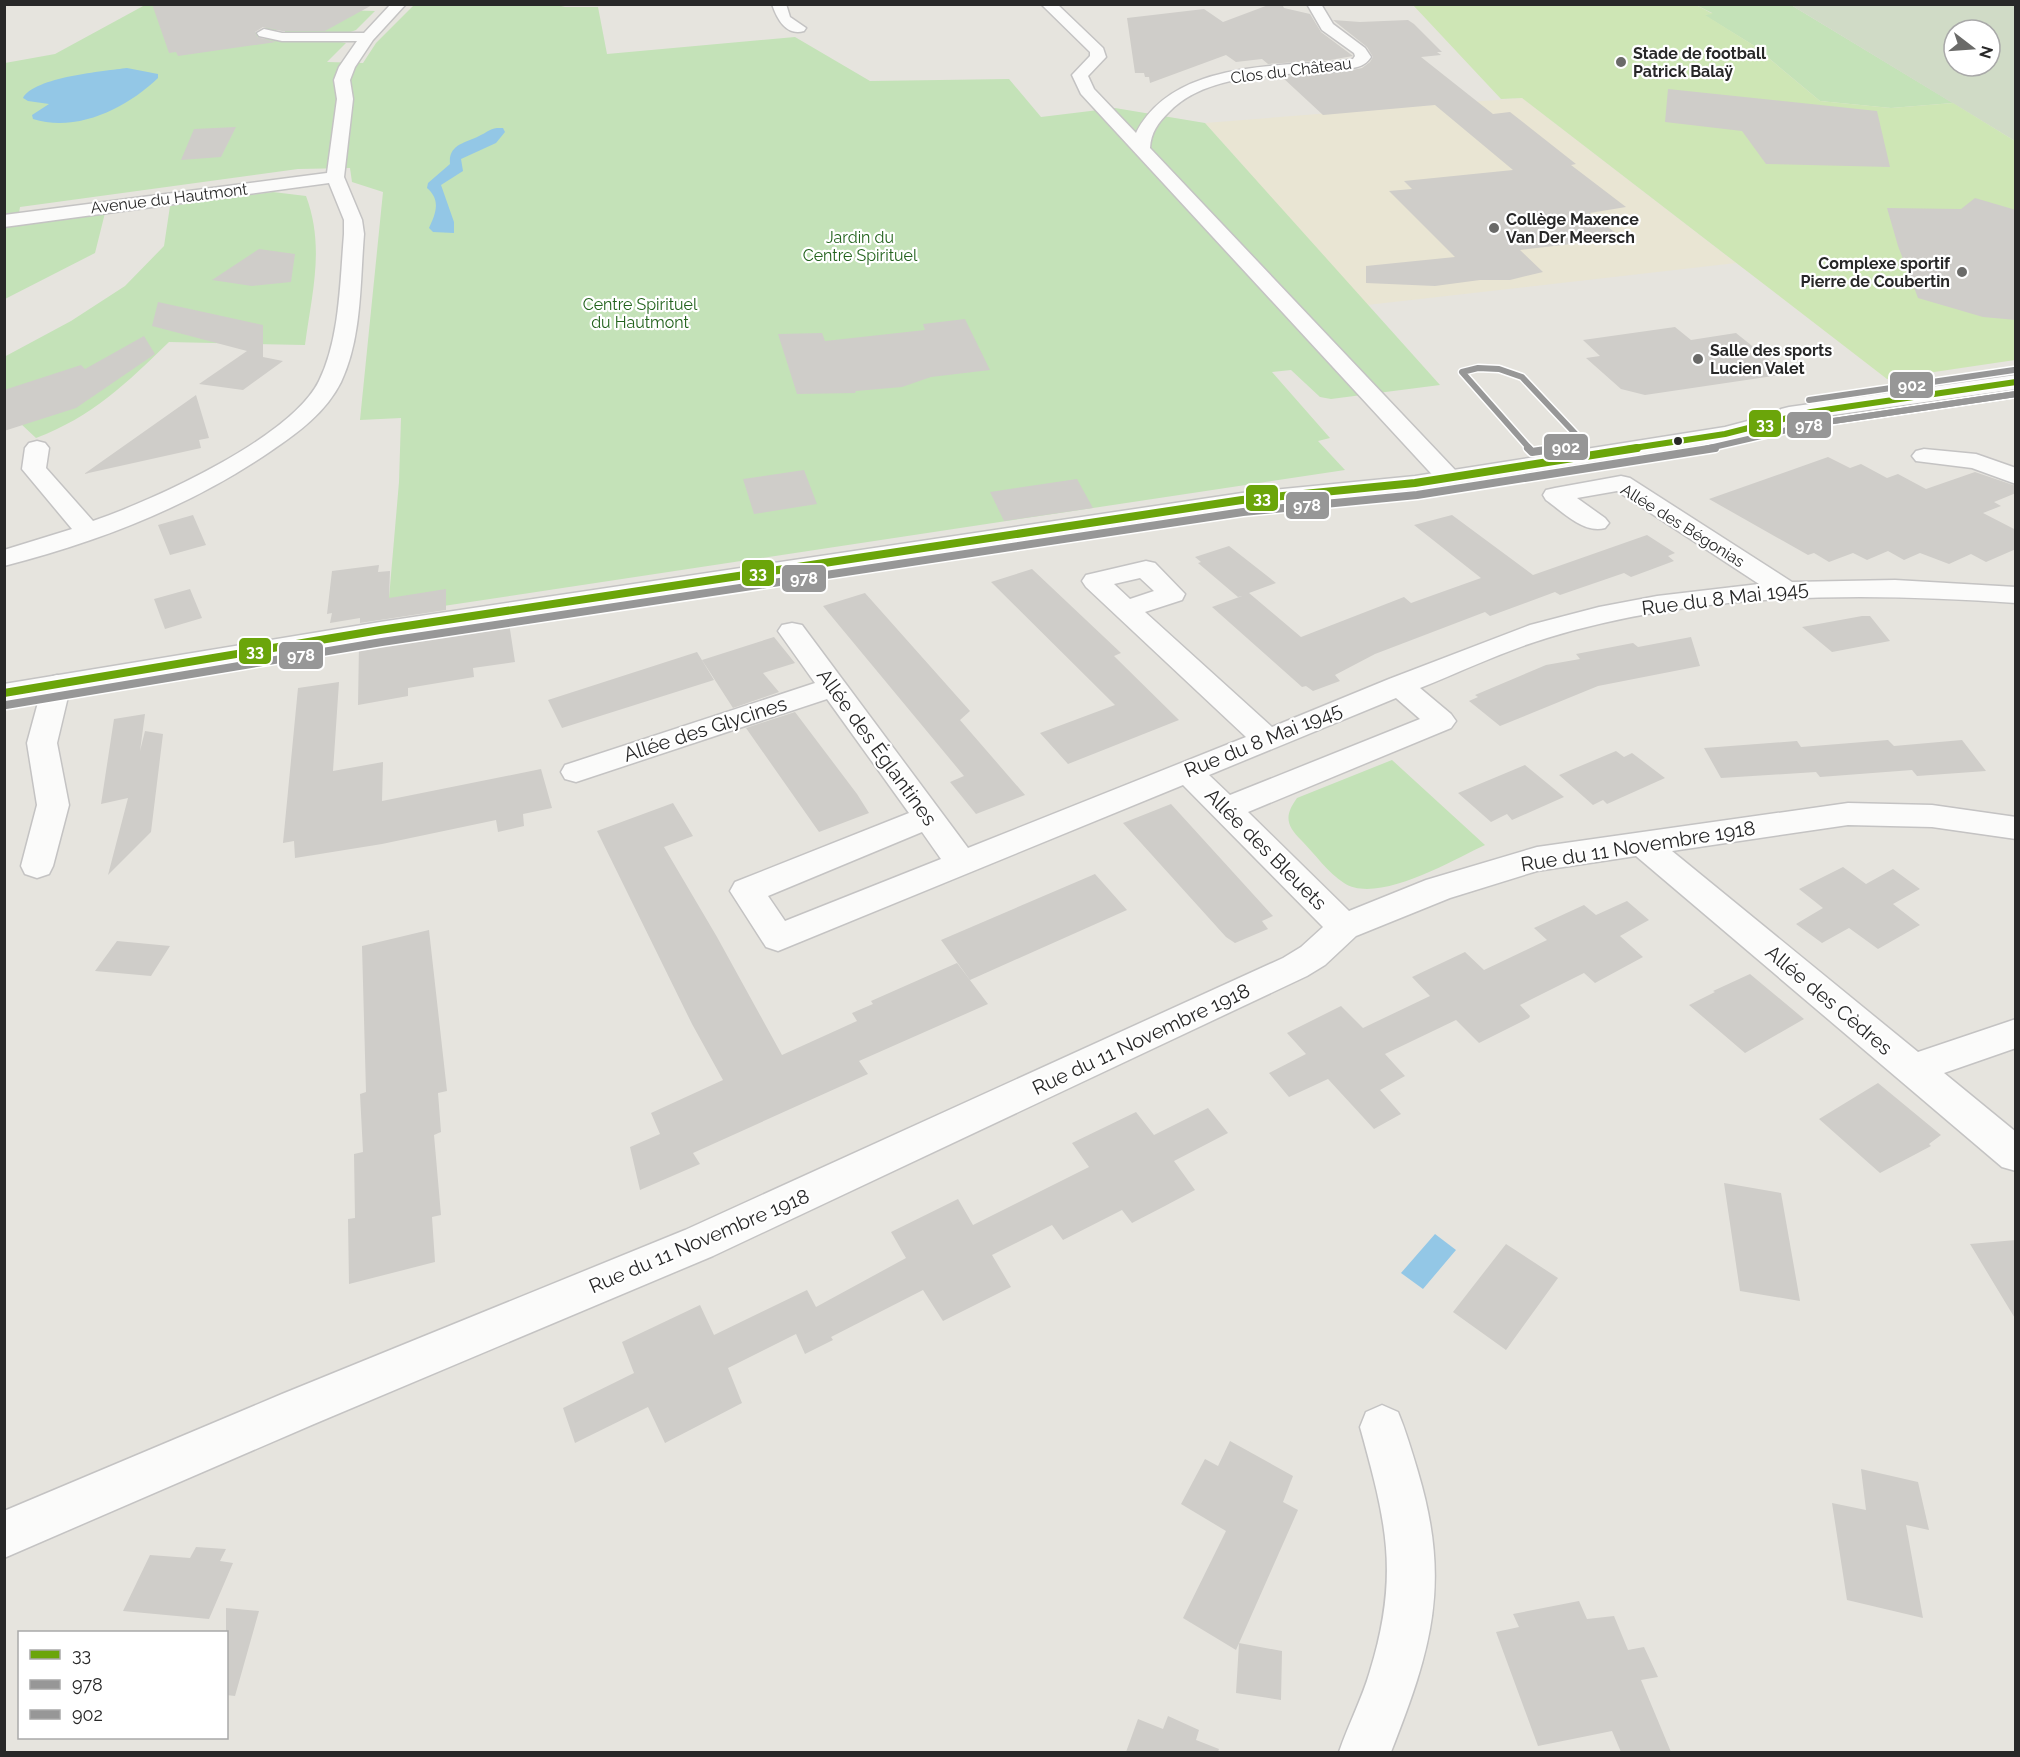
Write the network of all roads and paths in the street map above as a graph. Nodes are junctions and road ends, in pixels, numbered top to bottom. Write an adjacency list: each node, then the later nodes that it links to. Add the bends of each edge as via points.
1 (399, 4): 7 (street)
2 (779, 4): 5 (street, via 784,19)
3 (1048, 4): 8 (street, via 1098,51 1096,60 1081,72 1081,80)
4 (1314, 4): 8 (street, Clos du Château, via 1327,27 1360,51 1363,57 1359,62 1240,75 1198,86 1162,108 1144,132)
5 (799, 28)
6 (264, 33): 7 (street, via 282,37)
7 (368, 37): 9 (street, via 342,80 345,99)
8 (1141, 148): 14 (street)
9 (334, 177): 10 (street, Avenue du Hautmont); 17 (street, via 353,220 354,234 338,358 326,390 298,420 232,466 173,497)
10 (4, 220)
11 (2016, 382): 14 (street, via 1811,412 1725,434)
12 (37, 448): 17 (street, via 34,469)
13 (1924, 456): 15 (street, via 1976,461)
14 (1443, 472): 23 (street, via 380,630)
15 (2016, 477)
16 (1596, 523): 19 (street, Allée des Bégonias, via 1555,495 1621,483)
17 (89, 532): 18 (street)
18 (4, 558)
19 (1783, 588): 20 (street, Rue du 8 Mai 1945, via 1923,588); 24 (street, Rue du 8 Mai 1945, via 1677,601 1583,620 1538,632)
20 (2016, 595)
21 (1127, 609): 27 (street)
22 (792, 631): 25 (street, Allée des Églantines)
23 (57, 684): 26 (street); 35 (street, via 42,743 52,805)
24 (1399, 685): 27 (street, Rue du 8 Mai 1945); 30 (street, via 1441,720)
25 (834, 687): 29 (street, Allée des Glycines); 31 (street, Allée des Églantines)
26 (4, 693)
27 (1266, 738): 28 (street, Rue du 8 Mai 1945)
28 (1187, 771): 30 (street, Allée des Bleuets); 34 (street, Rue du 8 Mai 1945)
29 (576, 772)
30 (1226, 809): 36 (street, Allée des Bleuets)
31 (928, 817): 34 (street, Allée des Églantines); 34 (street, Rue du 8 Mai 1945, via 747,891 778,938)
32 (2016, 828): 33 (street, Rue du 11 Novembre 1918, via 1890,812 1848,814)
33 (1643, 844): 36 (street, Rue du 11 Novembre 1918, via 1506,867); 38 (street, Allée des Cèdres)
34 (962, 863)
35 (37, 866)
36 (1344, 927): 41 (street, Rue du 11 Novembre 1918, via 1295,967 793,1201)
37 (2016, 1033): 38 (street)
38 (1912, 1069): 39 (street, Allée des Cèdres)
39 (2016, 1155)
40 (1382, 1427): 42 (street, via 1410,1533 1412,1594 1408,1628 1385,1704)
41 (4, 1535)
42 (1365, 1752)

